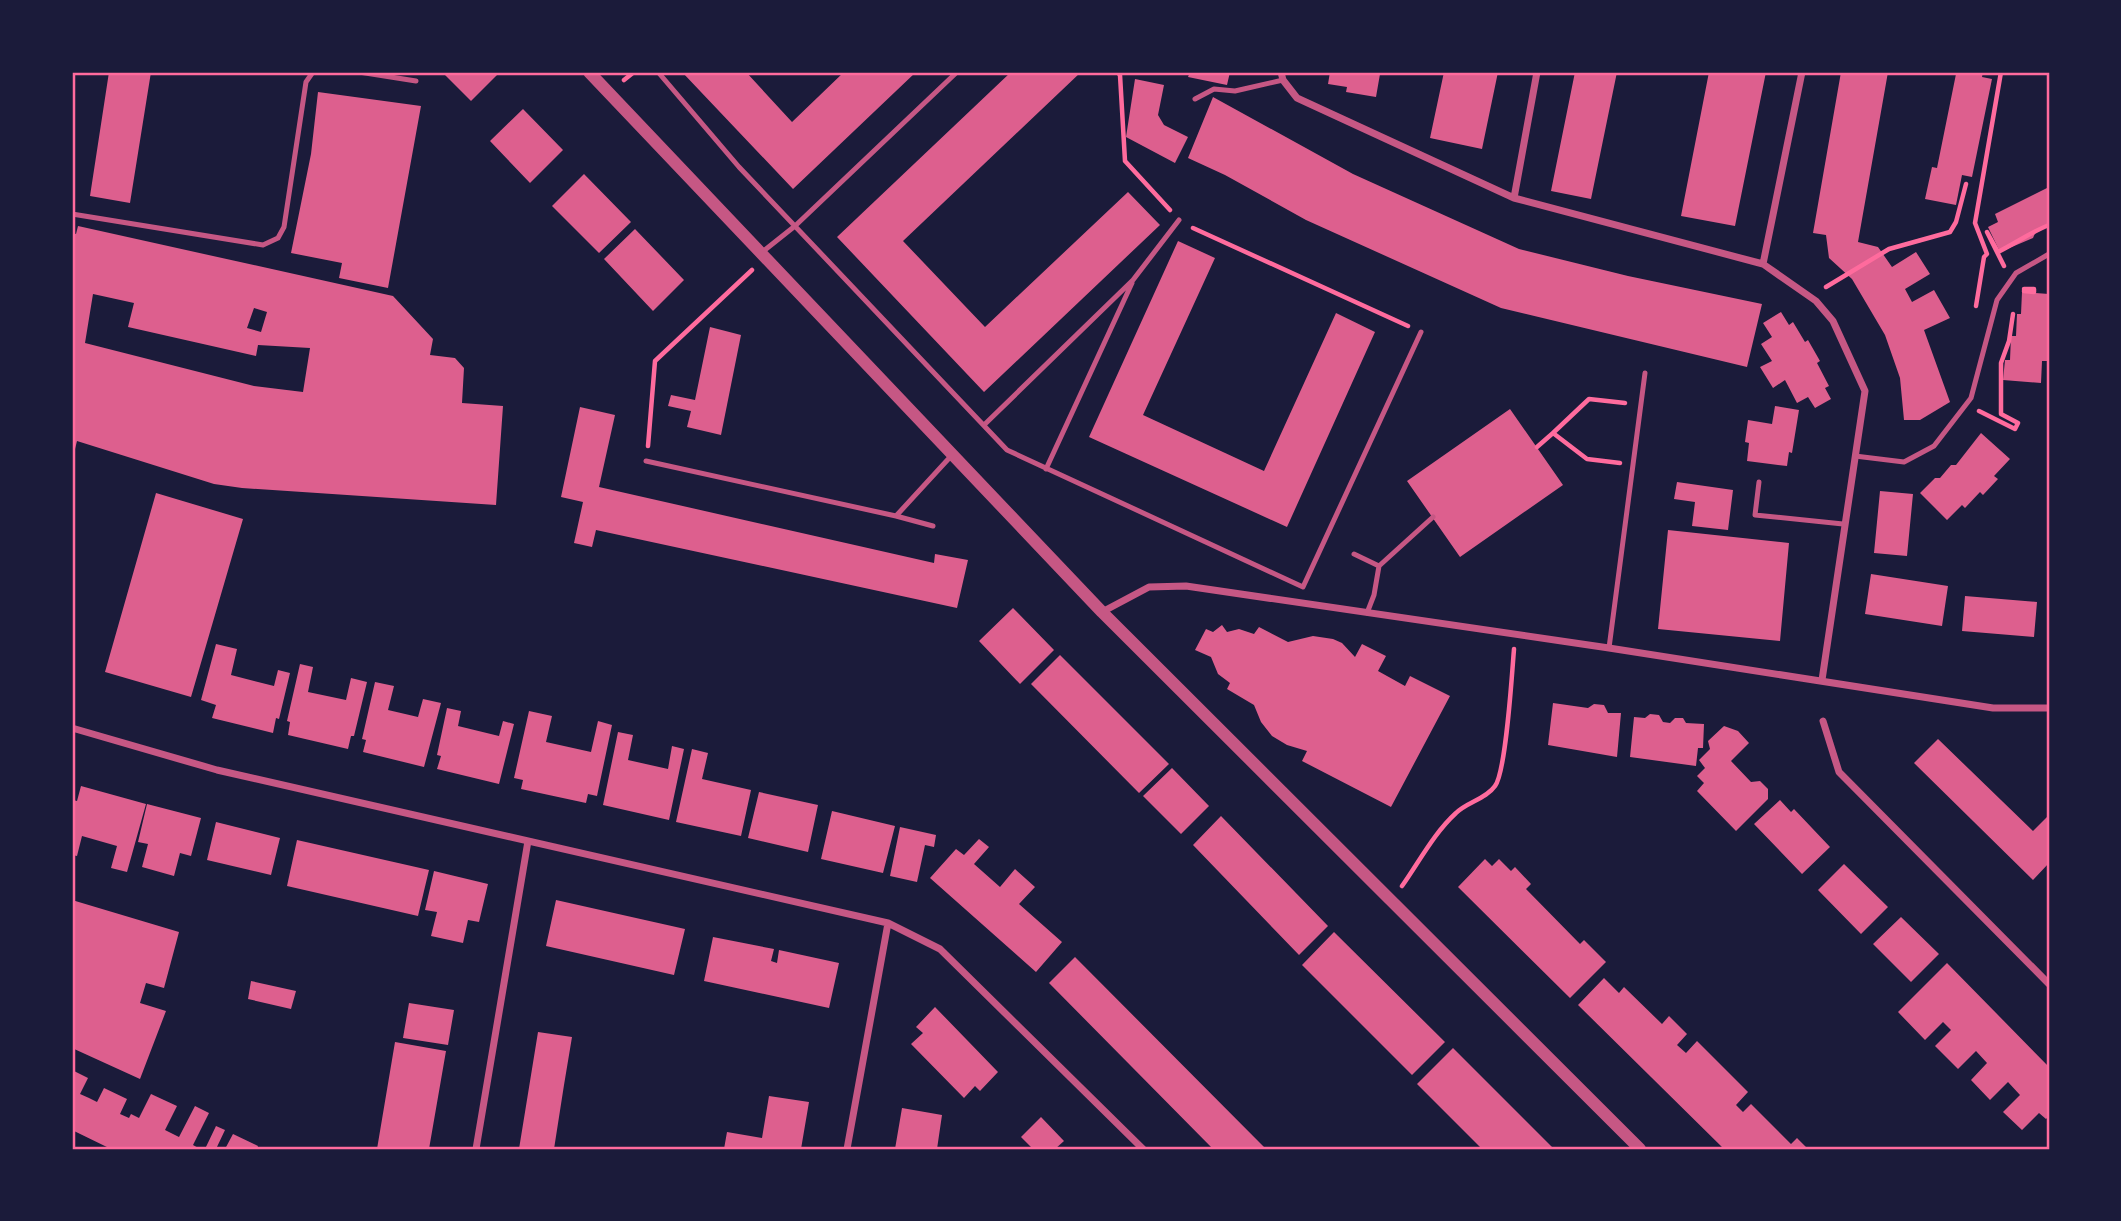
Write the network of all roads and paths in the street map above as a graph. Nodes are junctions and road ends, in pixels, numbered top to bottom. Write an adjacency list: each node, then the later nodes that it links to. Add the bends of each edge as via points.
1 (313, 72): 15 (lane, via 306,82 284,227 278,239 263,245)
2 (359, 72): 11 (lane)
3 (589, 72): 21 (street)
4 (658, 72): 18 (lane)
5 (957, 72): 18 (lane)
6 (1117, 72): 16 (path, via 1121,75 1125,161)
7 (1537, 72): 14 (street)
8 (1802, 72): 22 (street)
9 (2001, 72): 26 (path, via 1975,223 1987,254)
10 (1282, 76): 12 (lane, via 1236,91 1214,89); 14 (street, via 1297,97)
11 (416, 81)
12 (1195, 99)
13 (1966, 184): 24 (path, via 1950,232 1889,250)
14 (1514, 198): 22 (street)
15 (72, 214)
16 (1179, 220): 23 (lane); 27 (path)
17 (2049, 225): 19 (path, via 1998,251 1988,231)
18 (795, 226): 21 (lane); 31 (lane)
19 (1996, 251)
20 (2049, 254): 35 (lane, via 2016,273 1997,300 1970,398 1934,446 1904,462)
21 (764, 255): 34 (street); 36 (path, via 655,362)
22 (1763, 264): 24 (street)
23 (1133, 281): 31 (lane); 38 (lane)
24 (1813, 299): 35 (street, via 1833,321 1865,391)
25 (2014, 303): 30 (path, via 2001,363 2001,414 2018,423 2015,429)
26 (1975, 310)
27 (1422, 332): 38 (lane, via 1303,587)
28 (1645, 373): 29 (lane)
29 (1642, 405): 32 (path, via 1589,399); 37 (lane)
30 (1996, 421)
31 (984, 425): 38 (lane, via 1007,450)
32 (1553, 433): 33 (path); 37 (path, via 1587,458)
33 (1537, 447)
34 (952, 455): 40 (lane); 46 (street)
35 (1854, 456): 42 (street)
36 (646, 461): 40 (lane)
37 (1634, 465): 49 (lane)
38 (1046, 469)
39 (1759, 482): 42 (lane, via 1755,515)
40 (896, 516): 43 (lane)
41 (1433, 517): 45 (lane)
42 (1843, 524): 50 (street)
43 (933, 526)
44 (1354, 554): 45 (lane)
45 (1379, 566): 47 (lane)
46 (1101, 612): 47 (street, via 1149,587 1186,586); 55 (street)
47 (1367, 613): 48 (street)
48 (1516, 634): 49 (street); 55 (path, via 1497,784 1447,821)
49 (1609, 648): 50 (street)
50 (1822, 680): 51 (street, via 1993,708)
51 (2049, 708)
52 (1823, 720): 57 (street, via 1839,772)
53 (72, 728): 54 (street, via 217,770)
54 (527, 841): 56 (street); 58 (street)
55 (1391, 901): 61 (street)
56 (888, 923): 59 (street); 60 (street, via 940,949)
57 (2049, 984)
58 (476, 1149)
59 (847, 1149)
60 (1143, 1149)
61 (1640, 1149)

